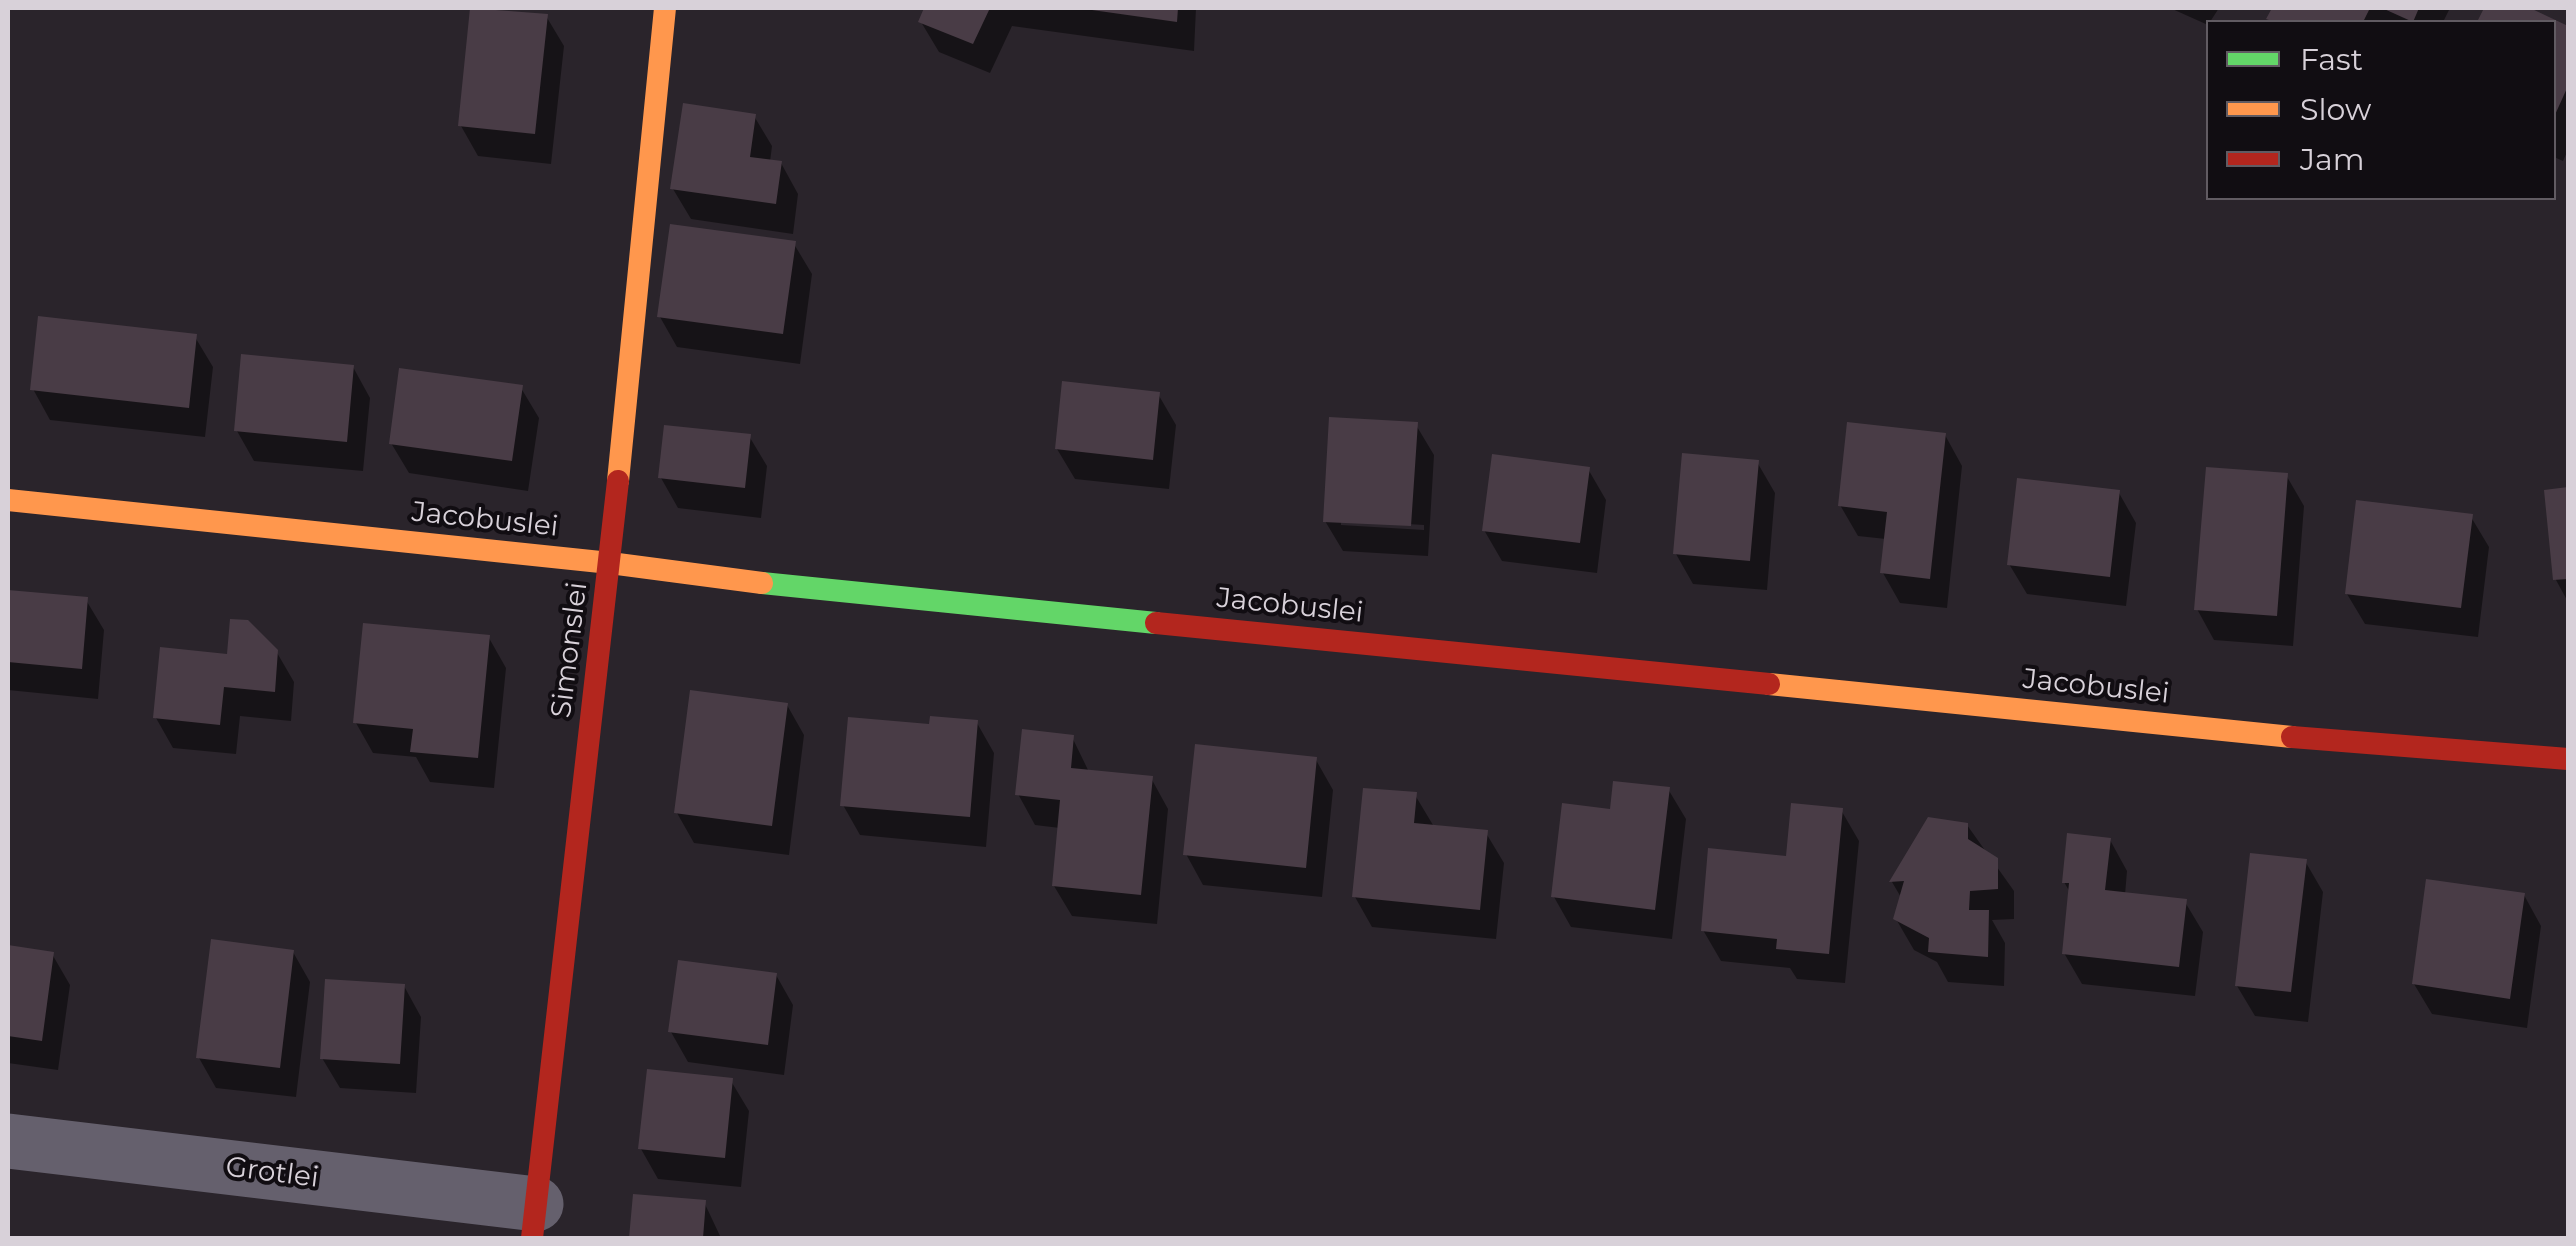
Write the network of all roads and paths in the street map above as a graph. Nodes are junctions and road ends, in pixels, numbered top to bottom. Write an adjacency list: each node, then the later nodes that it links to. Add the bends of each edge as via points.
1 (665, 8): 3 (street, Simonslei)
2 (8, 500): 3 (street, Jacobuslei)
3 (610, 562): 4 (street, Jacobuslei, via 905,598); 6 (street, Simonslei)
4 (2568, 759)
5 (8, 1141): 6 (street, Grotlei)
6 (534, 1221)

